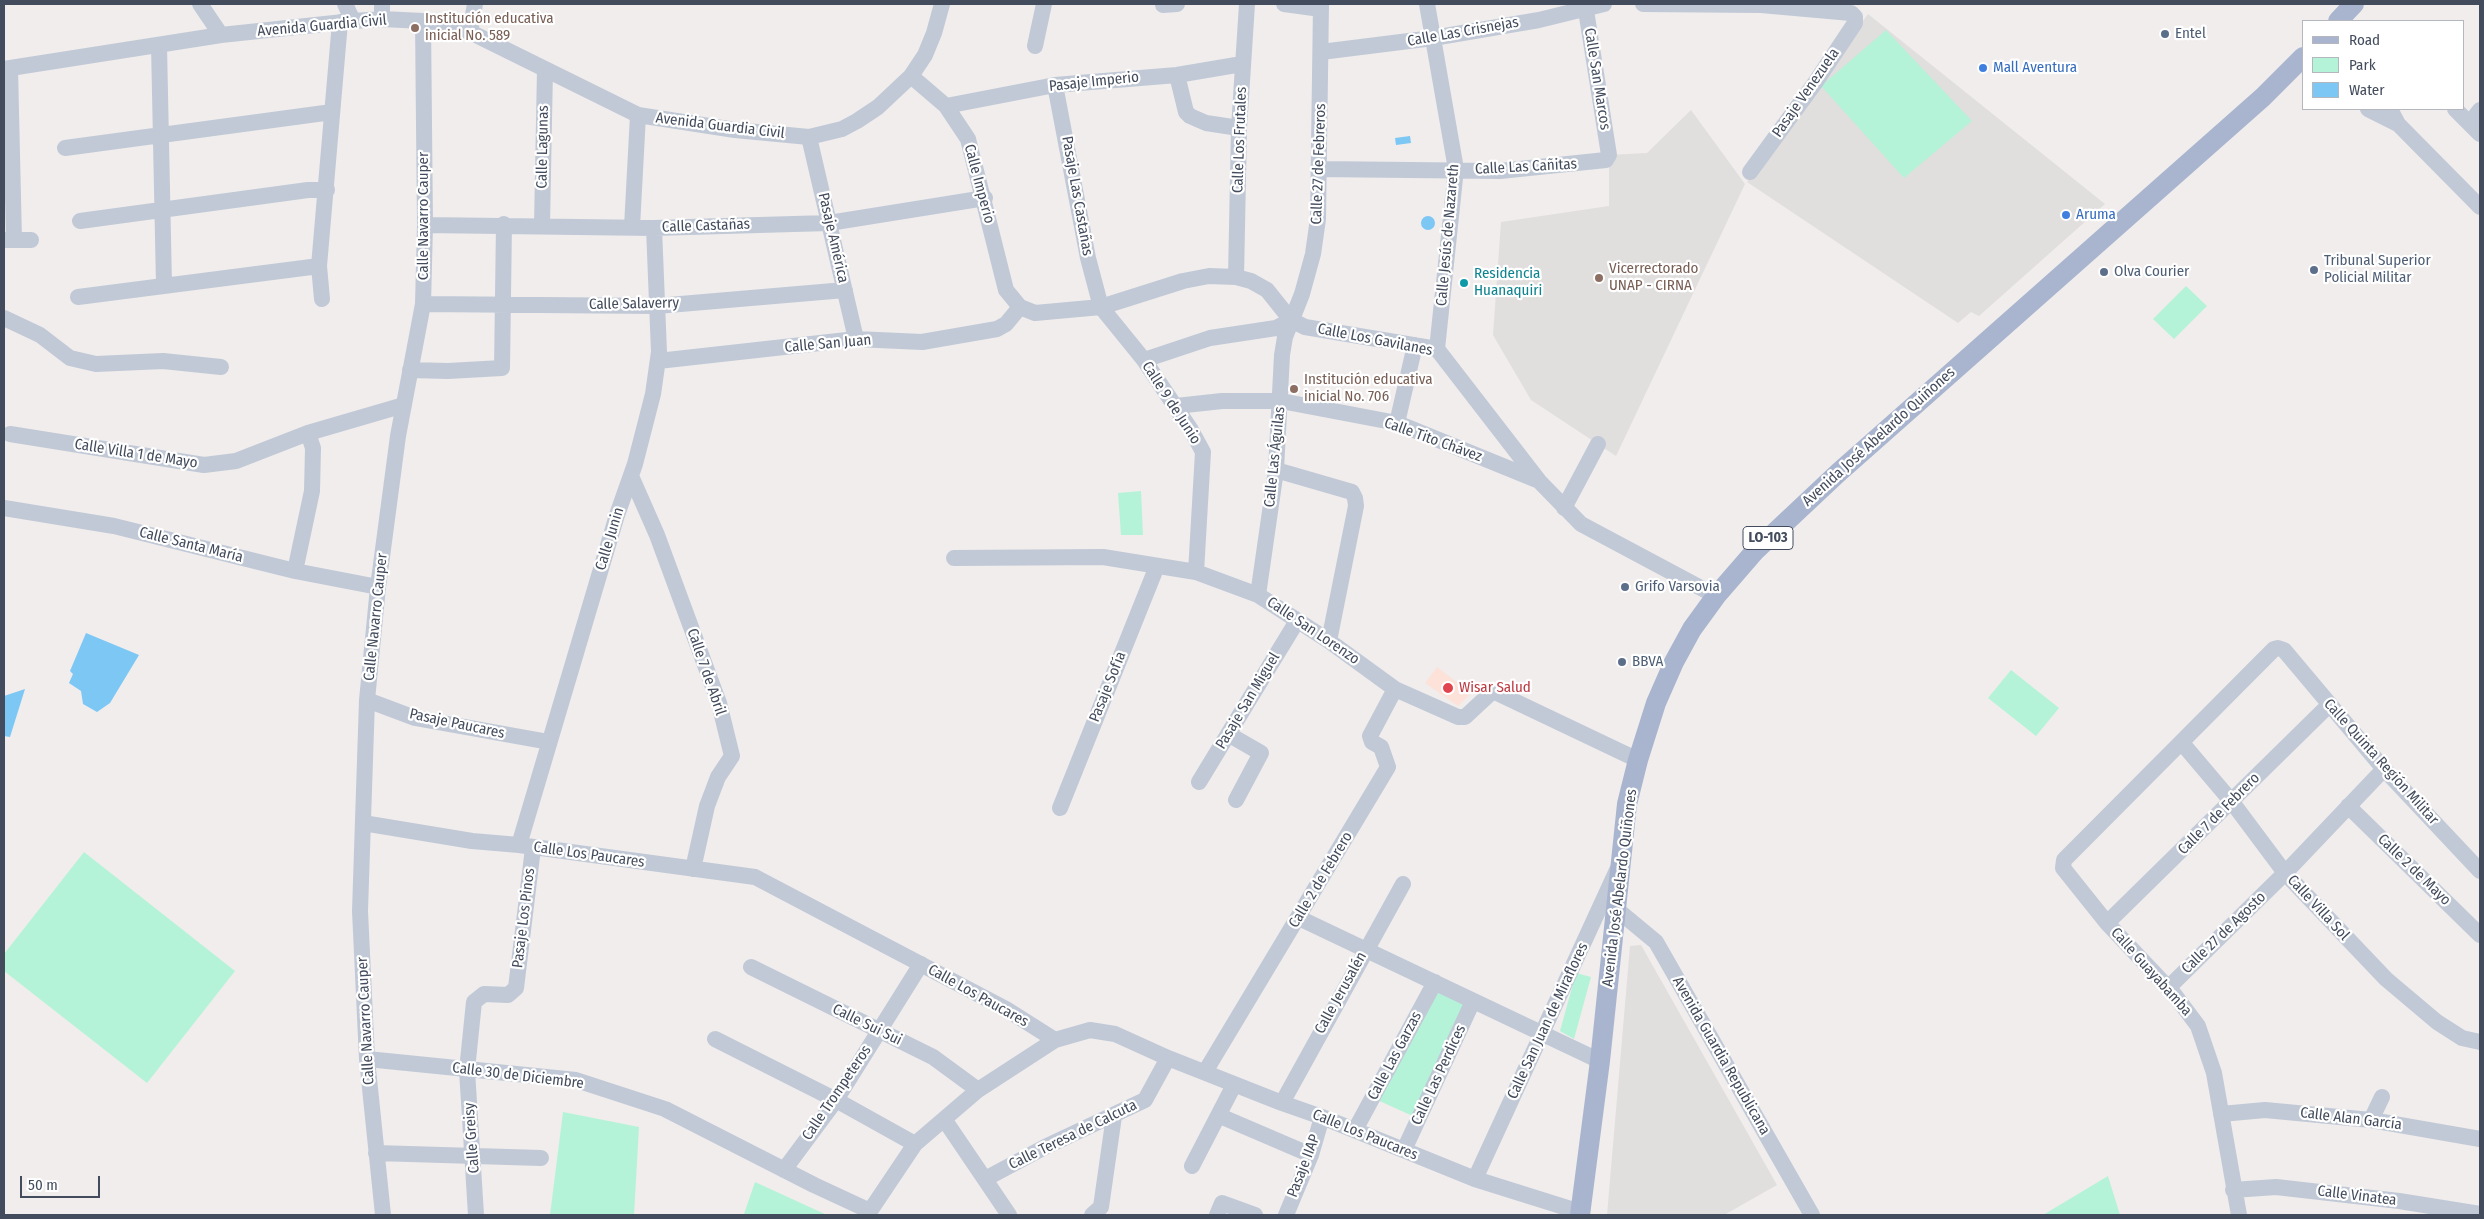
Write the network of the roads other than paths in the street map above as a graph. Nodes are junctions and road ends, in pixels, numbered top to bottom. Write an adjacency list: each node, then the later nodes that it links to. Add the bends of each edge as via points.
1 (200, 4): 17 (street)
2 (346, 4): 15 (street)
3 (475, 4): 16 (street)
4 (942, 4): 27 (street, Avenida Guardia Civil, via 925,55)
5 (1044, 4): 20 (street)
6 (1247, 4): 23 (street, Calle Los Frutales)
7 (1284, 4): 12 (street)
8 (1427, 4): 18 (street, Calle Jesús de Nazareth)
9 (1604, 4): 11 (street, Calle Las Crisnejas)
10 (1643, 4): 47 (street, Pasaje Venezuela, via 1761,5 1850,13 1855,17 1855,23 1815,83)
11 (1585, 6): 18 (street, Calle Las Crisnejas, via 1539,20); 43 (street, Calle San Marcos)
12 (1321, 7): 21 (street, Calle 27 de Febreros)
13 (382, 11): 14 (street, Avenida Guardia Civil); 15 (street, Avenida Guardia Civil)
14 (424, 21): 16 (street, Avenida Guardia Civil); 55 (street, Calle Navarro Cauper)
15 (346, 22): 17 (street, Avenida Guardia Civil); 35 (street)
16 (470, 32): 25 (street, Avenida Guardia Civil)
17 (221, 35): 19 (street, Avenida Guardia Civil)
18 (1433, 38): 21 (street, Calle Las Crisnejas); 46 (street, Calle Jesús de Nazareth)
19 (159, 45): 24 (street, Avenida Guardia Civil); 40 (street)
20 (1035, 46)
21 (1321, 52): 45 (street, Calle 27 de Febreros)
22 (2302, 58): 28 (main road, Avenida José Abelardo Quiñones / LO-103)
23 (1242, 64): 26 (street, Pasaje Imperio); 38 (street, Calle Los Frutales)
24 (7, 69): 44 (street)
25 (545, 69): 36 (street, Avenida Guardia Civil); 56 (street, Calle Lagunas)
26 (1177, 75): 29 (street, Pasaje Imperio); 38 (street, via 1186,112 1190,116 1206,123)
27 (911, 76): 30 (street, Calle Imperio); 41 (street, Avenida Guardia Civil, via 878,107 857,121 842,129)
28 (2293, 77): 99 (main road, Avenida José Abelardo Quiñones / LO-103, via 2263,97 1838,473 1755,551)
29 (1055, 85): 30 (street, Pasaje Imperio); 71 (street, Pasaje Las Castañas, via 1088,258)
30 (946, 106): 49 (street, Calle Imperio, via 968,139)
31 (2370, 110): 37 (street)
32 (2391, 110): 37 (street)
33 (2456, 110): 39 (street)
34 (2480, 110): 39 (street)
35 (332, 112): 40 (street); 48 (street)
36 (638, 115): 41 (street, Avenida Guardia Civil, via 734,130); 57 (street)
37 (2398, 124): 50 (street)
38 (1239, 128): 62 (street, Calle Los Frutales)
39 (2475, 129)
40 (161, 135): 42 (street); 51 (street)
41 (809, 137): 53 (street, Pasaje América)
42 (65, 148)
43 (1609, 154): 46 (street, Calle Las Cañitas, via 1601,162 1500,171)
44 (8, 160): 59 (street)
45 (1318, 169): 46 (street, Calle Las Cañitas); 73 (street, Calle 27 de Febreros, via 1318,219 1313,254)
46 (1456, 169): 76 (street, Calle Jesús de Nazareth)
47 (1750, 172)
48 (327, 190): 51 (street); 61 (street)
49 (984, 198): 53 (street, Calle Castañas); 70 (street, Calle Imperio, via 1006,290)
50 (2480, 207)
51 (162, 210): 52 (street); 63 (street)
52 (80, 221)
53 (830, 223): 58 (street, Calle Castañas); 64 (street, Pasaje América)
54 (504, 224): 55 (street, Calle Castañas); 56 (street, Calle Castañas); 68 (street)
55 (425, 225): 67 (street, Calle Navarro Cauper)
56 (542, 225): 57 (street, Calle Castañas)
57 (632, 227): 58 (street, Calle Castañas)
58 (654, 228): 69 (street, Calle Junin)
59 (9, 240): 60 (street)
60 (31, 240)
61 (319, 266): 63 (street); 66 (street)
62 (1236, 277): 71 (street, via 1209,276 1183,281); 73 (street, via 1267,290)
63 (164, 285): 65 (street)
64 (845, 290): 69 (street, Calle Salaverry); 74 (street, Pasaje América)
65 (78, 297)
66 (322, 299)
67 (423, 304): 68 (street, Calle Salaverry); 80 (street, Calle Navarro Cauper)
68 (503, 304): 69 (street, Calle Salaverry); 80 (street, via 502,368)
69 (657, 306): 78 (street, Calle Junin)
70 (1020, 307): 71 (street, via 1035,313); 74 (street, Calle San Juan, via 1006,324 986,332 922,342)
71 (1101, 307): 77 (street, Calle 9 de Junio)
72 (4, 318): 79 (street, via 40,335 70,358 96,364 164,361)
73 (1291, 320): 75 (street, Calle Los Gavilanes, via 1305,327); 77 (street, via 1276,328 1210,338); 81 (street, Calle Las Águilas, via 1282,355)
74 (856, 339): 78 (street, Calle San Juan)
75 (1415, 345): 76 (street, Calle Los Gavilanes); 84 (street)
76 (1437, 348): 90 (street, Calle Los Gavilanes)
77 (1144, 360): 83 (street, Calle 9 de Junio)
78 (658, 362): 89 (street, Calle Junin, via 653,394)
79 (221, 367)
80 (410, 370): 82 (street, Calle Navarro Cauper)
81 (1281, 401): 83 (street, Calle Tito Chávez, via 1222,400); 84 (street, Calle Tito Chávez); 88 (street, Calle Las Águilas)
82 (404, 405): 86 (street, Calle Villa 1 de Mayo); 97 (street, Calle Navarro Cauper)
83 (1176, 406): 96 (street, Calle 9 de Junio, via 1202,452)
84 (1397, 423): 90 (street, Calle Tito Chávez)
85 (10, 434): 86 (street, Calle Villa 1 de Mayo, via 204,466)
86 (311, 441): 95 (street, via 311,498)
87 (1598, 444): 92 (street)
88 (1276, 470): 98 (street, Calle Las Águilas); 101 (street, via 1352,492 1355,498)
89 (631, 476): 106 (street, Calle Junin); 118 (street, Calle 7 de Abril, via 657,535 719,703 732,756 718,777 706,806)
90 (1539, 481): 92 (street, Calle Los Gavilanes)
91 (4, 508): 95 (street, Calle Santa María, via 114,526)
92 (1564, 508): 99 (street, Calle Los Gavilanes, via 1581,524 1610,541)
93 (954, 558): 94 (street, Calle San Lorenzo, via 1103,557)
94 (1157, 566): 96 (street, Calle San Lorenzo); 114 (street, Pasaje Sofía)
95 (295, 571): 97 (street, Calle Santa María)
96 (1196, 572): 98 (street, Calle San Lorenzo)
97 (378, 587): 103 (street, Calle Navarro Cauper)
98 (1258, 594): 100 (street, Calle San Lorenzo)
99 (1716, 596): 108 (main road, Avenida José Abelardo Quiñones / LO-103, via 1692,629 1674,662 1656,703)
100 (1297, 621): 101 (street, Calle San Lorenzo); 105 (street, Pasaje San Miguel)
101 (1330, 641): 102 (street, Calle San Lorenzo)
102 (1395, 688): 108 (street, Calle San Lorenzo, via 1461,718 1493,691); 123 (street, Calle 2 de Febrero, via 1370,736 1372,742 1381,747 1388,767)
103 (367, 700): 106 (street, Pasaje Paucares, via 415,718); 115 (street, Calle Navarro Cauper)
104 (2330, 704): 107 (street, Calle Quinta Región Militar, via 2284,650 2278,648); 109 (street, Calle Quinta Región Militar); 112 (street, Calle 7 de Febrero)
105 (1228, 734): 110 (street, Pasaje San Miguel); 111 (street, via 1261,753)
106 (549, 742): 116 (street, Calle Junin)
107 (2182, 743): 112 (street, Calle Villa Sol); 124 (street, Calle Guayabamba, via 2064,860 2063,868)
108 (1638, 760): 117 (main road, Avenida José Abelardo Quiñones / LO-103)
109 (2384, 769): 113 (street, Calle 27 de Agosto); 119 (street, Calle Quinta Región Militar)
110 (1199, 782)
111 (1236, 800)
112 (2232, 802): 120 (street, Calle Villa Sol); 124 (street, Calle 7 de Febrero)
113 (2348, 806): 120 (street, Calle 27 de Agosto); 125 (street, Calle 2 de Mayo)
114 (1060, 808)
115 (363, 823): 116 (street, Calle Los Paucares, via 472,841); 139 (street, Calle Navarro Cauper, via 360,911)
116 (526, 846): 118 (street, Calle Los Paucares); 132 (street, Pasaje Los Pinos, via 516,988 508,995 484,994)
117 (1620, 862): 122 (main road, Avenida José Abelardo Quiñones / LO-103); 134 (street, Calle San Juan de Miraflores)
118 (693, 870): 127 (street, Calle Los Paucares, via 754,877)
119 (2480, 871)
120 (2285, 873): 130 (street, Calle 27 de Agosto); 137 (street, Calle Villa Sol, via 2396,988 2437,1022 2462,1038)
121 (1403, 884): 126 (street, Calle Jerusalén)
122 (1615, 908): 140 (main road, Avenida José Abelardo Quiñones / LO-103); 176 (street, Avenida Guardia Republicana, via 1656,942)
123 (1299, 918): 126 (street); 142 (street, Calle 2 de Febrero)
124 (2107, 923): 130 (street, Calle Guayabamba)
125 (2480, 935)
126 (1365, 949): 129 (street); 147 (street, Calle Jerusalén)
127 (921, 964): 133 (street, Calle Trompeteros); 136 (street, Calle Los Paucares, via 1006,1009)
128 (751, 967): 133 (street, Calle Sui Sui)
129 (1435, 982): 131 (street); 154 (street, Calle Las Garzas)
130 (2168, 988): 148 (street, Calle Guayabamba, via 2198,1026 2214,1073)
131 (1473, 1000): 134 (street); 157 (street, Calle Las Perdices)
132 (474, 1002): 141 (street, Calle Greisy)
133 (878, 1030): 144 (street, Calle Sui Sui, via 933,1057); 146 (street, Calle Trompeteros)
134 (1542, 1033): 140 (street); 165 (street, Calle San Juan de Miraflores)
135 (715, 1039): 146 (street)
136 (1055, 1040): 138 (street, Calle Los Paucares, via 1090,1030 1115,1034); 144 (street)
137 (2480, 1042)
138 (1168, 1058): 142 (street, Calle Los Paucares); 149 (street, Calle Teresa de Calcuta, via 1145,1100)
139 (367, 1059): 141 (street, Calle 30 de Diciembre); 158 (street, Calle Navarro Cauper)
140 (1600, 1061): 167 (main road, Avenida José Abelardo Quiñones / LO-103)
141 (467, 1070): 160 (street, Calle Greisy); 163 (street, Calle 30 de Diciembre, via 576,1080 665,1109)
142 (1205, 1072): 143 (street, Calle Los Paucares)
143 (1234, 1085): 147 (street, Calle Los Paucares); 150 (street)
144 (978, 1090): 152 (street)
145 (2382, 1097): 153 (street)
146 (836, 1100): 156 (street); 163 (street, Calle Trompeteros)
147 (1282, 1103): 151 (street, Calle Los Paucares)
148 (2221, 1114): 153 (street, Calle Alan García, via 2265,1110); 166 (street, Calle Guayabamba)
149 (1114, 1116): 164 (street, Calle Teresa de Calcuta); 172 (street, via 1101,1207)
150 (1220, 1116): 159 (street); 162 (street)
151 (1322, 1117): 154 (street, Calle Los Paucares); 159 (street, Pasaje IIAP)
152 (944, 1119): 156 (street); 164 (street)
153 (2372, 1120): 155 (street, Calle Alan García)
154 (1355, 1130): 157 (street, Calle Los Paucares)
155 (2480, 1139)
156 (915, 1144): 163 (street, Calle 30 de Diciembre, via 870,1211)
157 (1404, 1150): 165 (street, Calle Los Paucares)
158 (376, 1153): 160 (street); 169 (street, Calle Navarro Cauper)
159 (1311, 1154): 175 (street, Pasaje IIAP)
160 (474, 1157): 161 (street); 170 (street, Calle Greisy)
161 (541, 1158)
162 (1192, 1166)
163 (784, 1170)
164 (985, 1179): 171 (street)
165 (1475, 1179): 167 (street, Calle Los Paucares)
166 (2233, 1190): 168 (street, Calle Vinatea, via 2276,1187); 177 (street, Calle Guayabamba)
167 (1580, 1213)
168 (2480, 1214)
169 (383, 1215)
170 (476, 1215)
171 (1009, 1215)
172 (1092, 1215)
173 (1217, 1215): 174 (street, via 1222,1203)
174 (1255, 1215)
175 (1286, 1215)
176 (1812, 1215)
177 (2239, 1215)

